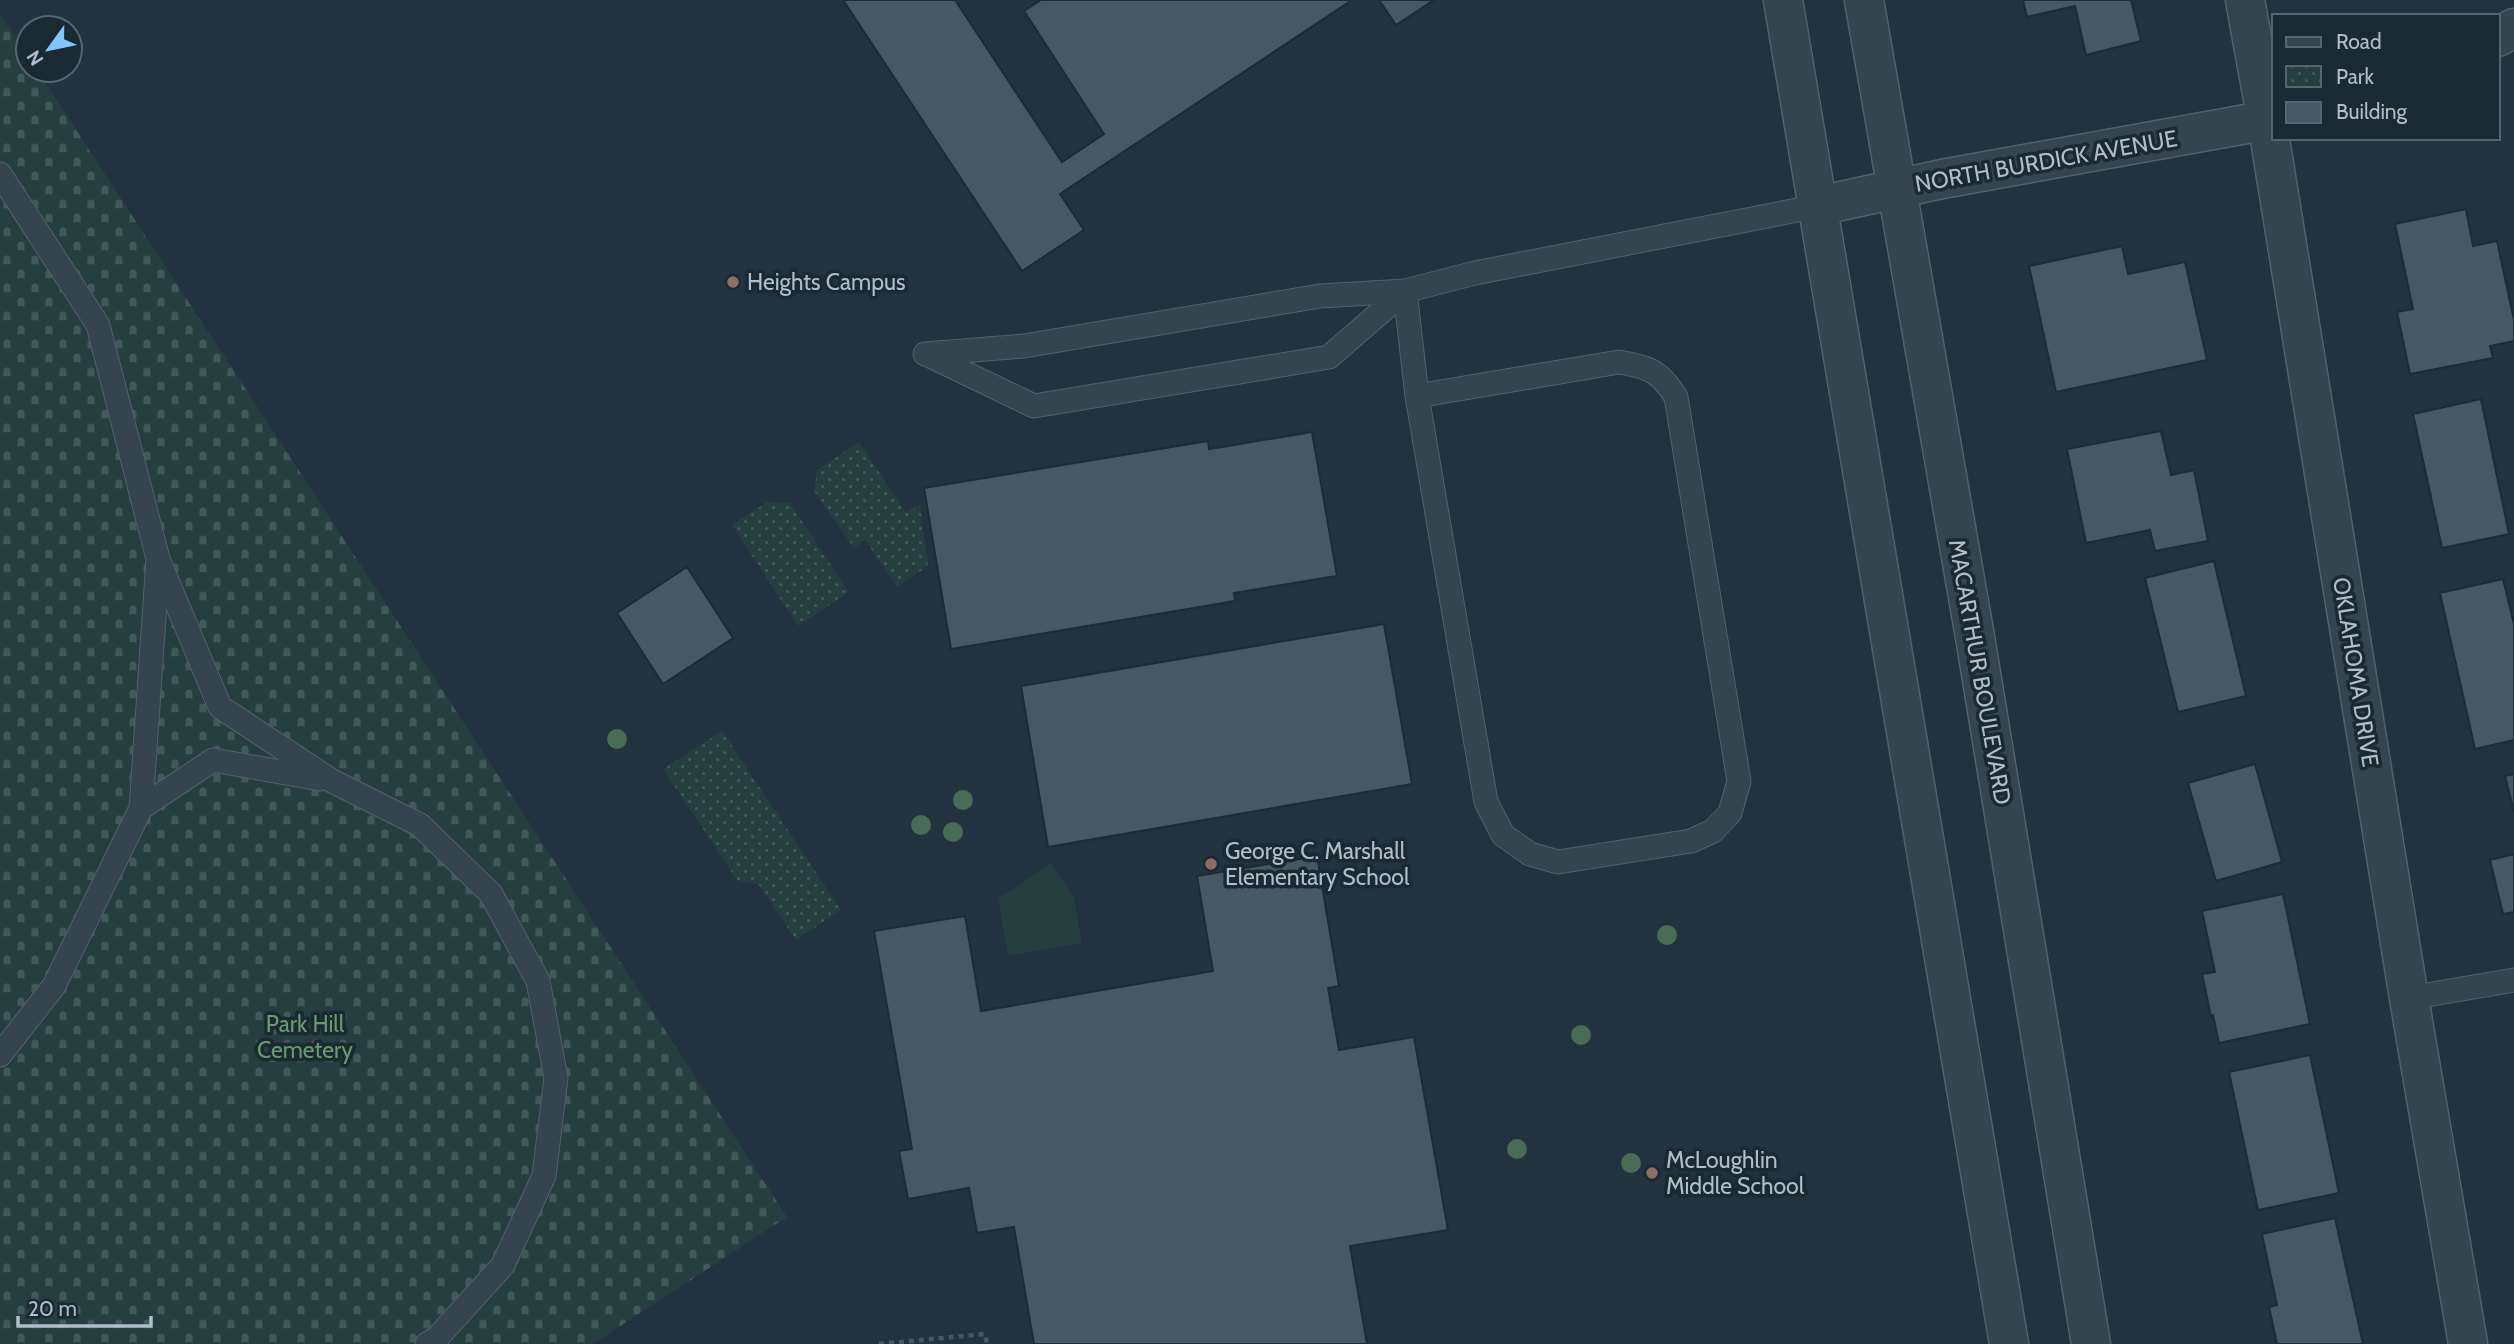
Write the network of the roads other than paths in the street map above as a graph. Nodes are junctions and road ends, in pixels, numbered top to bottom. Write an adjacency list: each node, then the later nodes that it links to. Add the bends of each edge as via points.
1 (1783, 0): 8 (street)
2 (1864, 0): 7 (street, MACARTHUR BOULEVARD)
3 (2245, 0): 4 (street, OKLAHOMA DRIVE)
4 (2271, 120): 7 (street, NORTH BURDICK AVENUE)
5 (2274, 140): 15 (street, OKLAHOMA DRIVE)
6 (0, 174): 11 (lane, via 98,325)
7 (1896, 188): 8 (street, NORTH BURDICK AVENUE); 19 (street, MACARTHUR BOULEVARD)
8 (1818, 206): 9 (lane, via 1475,273); 18 (street)
9 (1405, 291): 9 (lane, via 1320,296 1024,346 925,354 1034,406 1329,357); 10 (lane)
10 (1416, 396): 10 (lane, via 1486,802 1503,835 1530,854 1558,862 1691,841 1713,831 1730,813 1739,781 1676,397 1665,378 1645,366 1619,362)
11 (158, 559): 12 (lane, via 220,707); 13 (lane)
12 (332, 781): 13 (lane, via 213,760); 17 (lane, via 420,825 491,894 538,981 556,1078 544,1176 503,1265)
13 (141, 808): 16 (lane, via 54,986)
14 (2514, 980): 15 (lane)
15 (2409, 998): 20 (street, OKLAHOMA DRIVE)
16 (0, 1055)
17 (427, 1344)
18 (2009, 1344)
19 (2091, 1344)
20 (2469, 1344)

